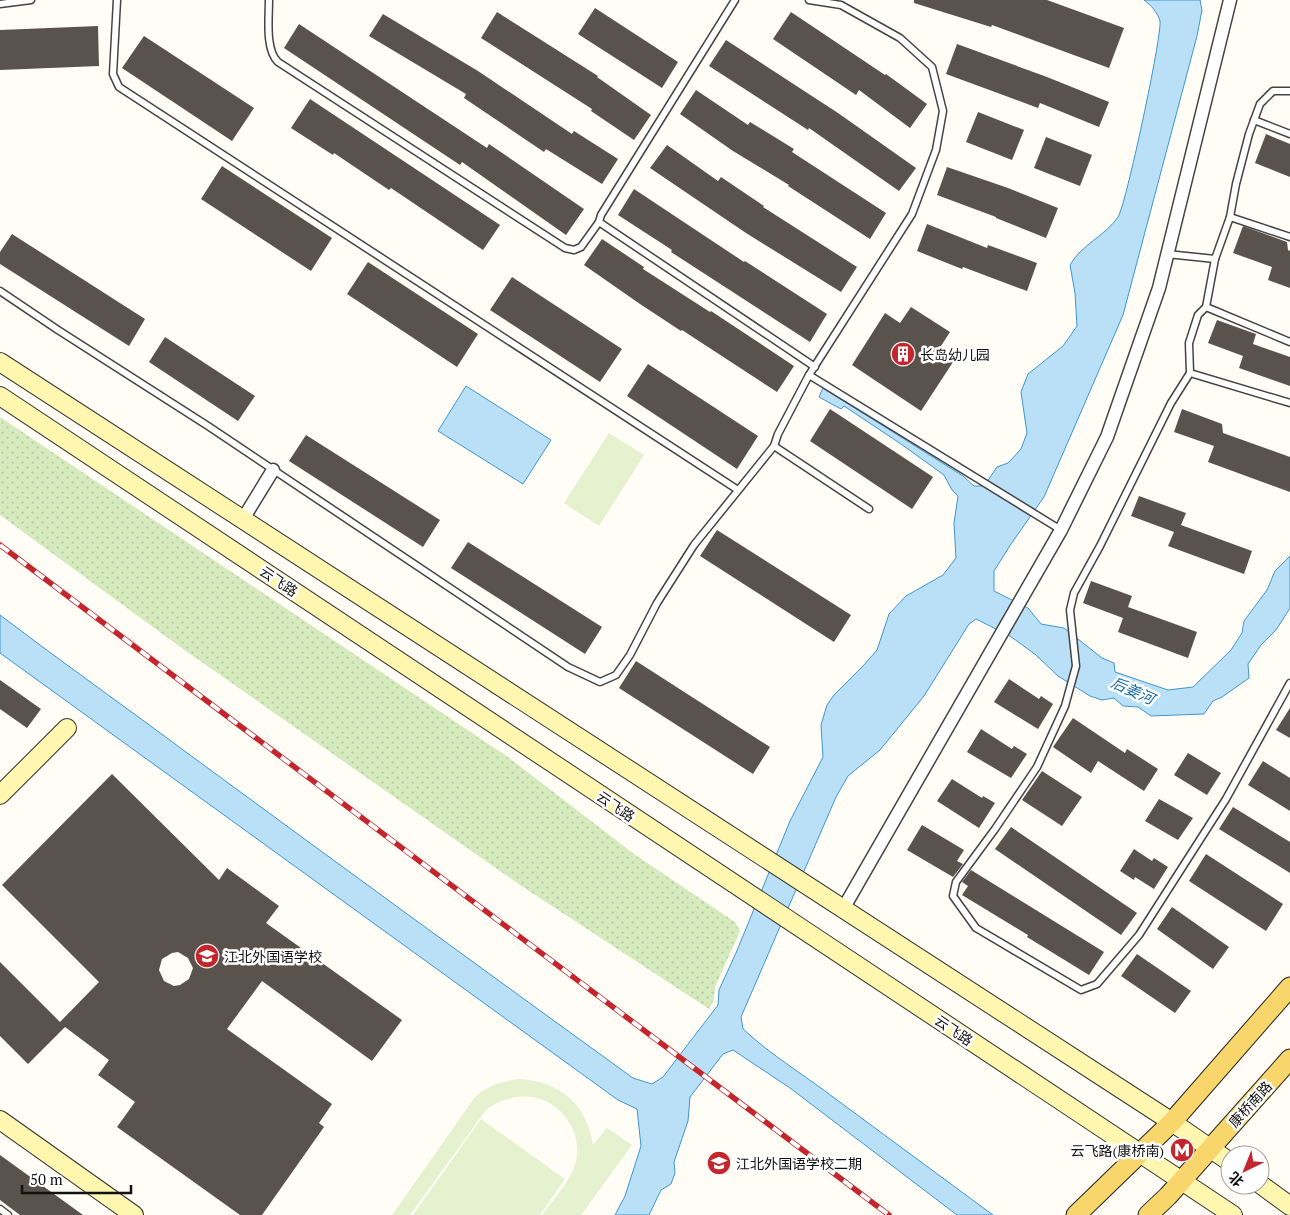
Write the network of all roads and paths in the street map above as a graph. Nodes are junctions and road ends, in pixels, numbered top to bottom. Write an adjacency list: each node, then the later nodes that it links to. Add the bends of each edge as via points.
1 (31, 0): 7 (lane)
2 (117, 0): 27 (lane, via 113,74 119,87)
3 (269, 0): 12 (lane, via 270,49 278,62 565,248 574,250 580,247)
4 (735, 0): 12 (lane)
5 (809, 0): 20 (lane, via 841,5 900,38 932,66 943,111 936,150 912,214)
6 (1230, 0): 14 (street)
7 (0, 4)
8 (1290, 91): 9 (lane, via 1272,90 1260,104)
9 (1254, 120): 10 (lane); 11 (lane)
10 (1290, 134)
11 (1230, 217): 13 (lane); 15 (lane)
12 (599, 222): 20 (lane)
13 (1290, 236)
14 (1167, 254): 15 (lane); 30 (street, via 1159,288 1107,437)
15 (1215, 259): 17 (lane)
16 (0, 291): 26 (lane)
17 (1206, 307): 18 (lane); 21 (lane, via 1198,315 1189,343)
18 (1290, 342)
19 (0, 362): 29 (main road)
20 (814, 366): 22 (lane)
21 (1190, 373): 24 (lane); 31 (lane, via 1171,403 1074,593 1070,610 1076,666 1065,706 1037,767 956,882 953,896 976,928 1081,990 1098,984 1139,935 1226,799)
22 (809, 375): 25 (lane); 30 (lane)
23 (0, 396): 40 (main road, 云飞路)
24 (1290, 403)
25 (774, 446): 27 (lane); 28 (lane)
26 (273, 470): 27 (lane, via 568,667 600,682 616,675 694,545); 29 (street)
27 (738, 490)
28 (869, 509)
29 (243, 520): 34 (main road)
30 (1060, 530): 34 (street)
31 (1290, 683)
32 (67, 728): 33 (main road)
33 (0, 795)
34 (843, 909): 38 (main road)
35 (1290, 988): 38 (main road)
36 (1290, 1059): 39 (main road, 康桥南路)
37 (0, 1120): 47 (main road)
38 (1172, 1122): 39 (main road); 40 (main road)
39 (1210, 1148): 41 (main road); 42 (main road, 康桥南路)
40 (1140, 1153): 42 (main road, 云飞路); 48 (main road)
41 (1220, 1155)
42 (1181, 1181): 49 (main road, 康桥南路); 50 (main road, 云飞路)
43 (1270, 1191): 44 (main road)
44 (1290, 1206)
45 (0, 1209): 46 (lane)
46 (8, 1215)
47 (134, 1215)
48 (1076, 1215)
49 (1148, 1215)
50 (1233, 1215)

